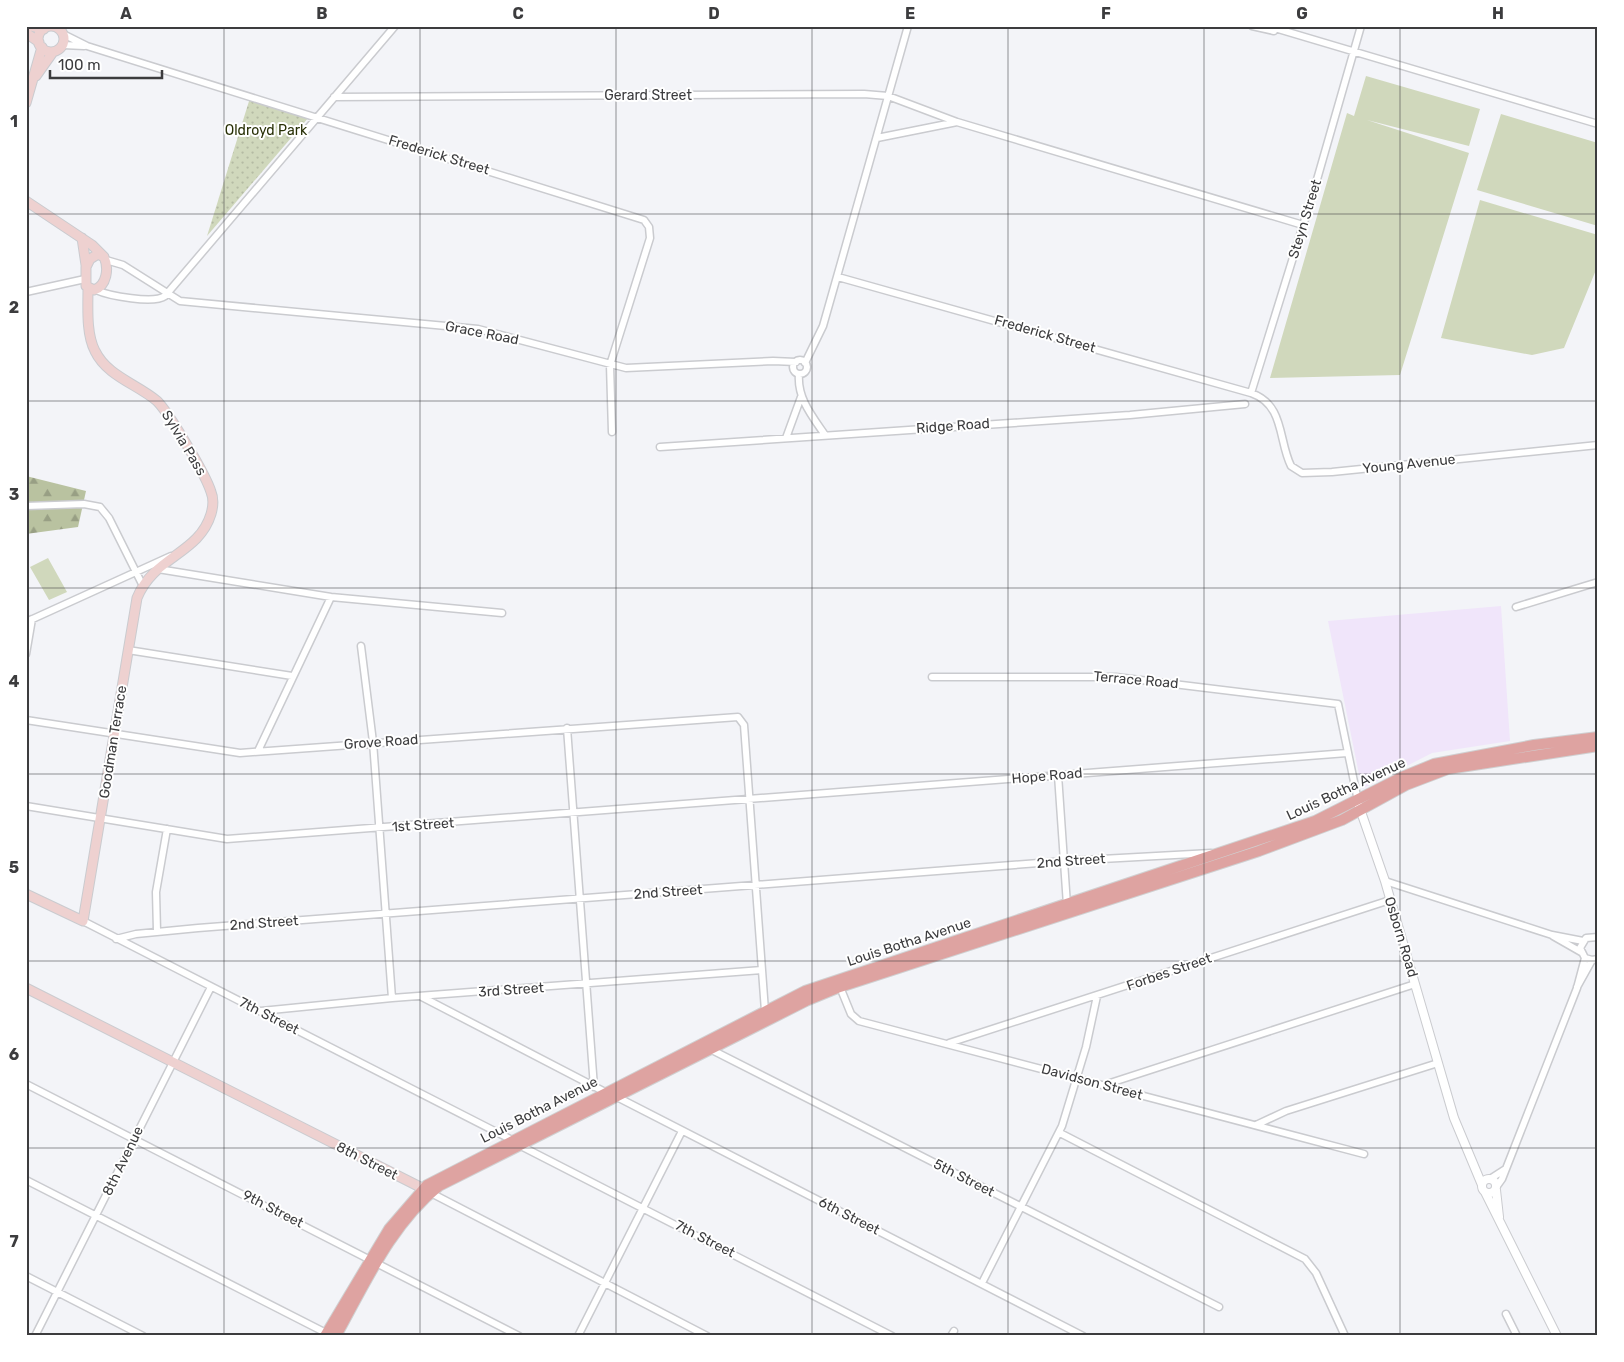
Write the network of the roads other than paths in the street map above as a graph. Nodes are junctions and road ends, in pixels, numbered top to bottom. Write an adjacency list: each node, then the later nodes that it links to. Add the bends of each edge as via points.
1 (31, 26): 7 (main road)
2 (395, 26): 18 (street)
3 (908, 26): 17 (street)
4 (1252, 26): 9 (street)
5 (1268, 26): 9 (street)
6 (1361, 26): 15 (street, Steyn Street)
7 (45, 28): 8 (main road); 11 (main road, via 40,35)
8 (60, 30): 12 (main road); 13 (street, Frederick Street)
9 (1280, 31): 15 (street)
10 (26, 33): 11 (main road)
11 (40, 44): 14 (main road); 16 (main road)
12 (63, 45): 13 (street, Frederick Street); 14 (main road)
13 (87, 46): 20 (street, Frederick Street)
14 (54, 52): 16 (main road)
15 (1353, 53): 22 (street); 25 (street, Steyn Street)
16 (34, 78): 19 (main road)
17 (888, 96): 18 (street, Gerard Street); 21 (street, Gerard Street); 23 (street)
18 (334, 97): 20 (street)
19 (26, 103)
20 (315, 118): 32 (street); 37 (street, Frederick Street, via 646,221 650,238)
21 (957, 122): 23 (street, Gerard Street); 25 (street, Gerard Street)
22 (1598, 124)
23 (877, 138): 29 (street)
24 (26, 201): 26 (main road, Grace Road)
25 (1303, 226): 39 (street, Steyn Street)
26 (82, 238): 27 (main road, Grace Road); 28 (main road, Sylvia Pass)
27 (105, 258): 28 (main road, via 94,255); 30 (main road, via 106,276); 32 (street, Grace Road, via 123,265)
28 (86, 268): 30 (main road, Sylvia Pass)
29 (838, 277): 36 (street, via 822,330); 39 (street, Frederick Street)
30 (90, 286): 31 (street, via 63,285); 33 (street, via 106,294); 48 (main road, Sylvia Pass, via 91,342 98,356 110,370 164,408 209,486 213,503 207,525 200,536)
31 (26, 292)
32 (168, 293): 33 (street); 34 (street, Grace Road)
33 (158, 300): 34 (street)
34 (180, 301): 37 (street, Grace Road, via 478,329)
35 (796, 362): 36 (street, via 801,360); 37 (street, Grace Road, via 639,369); 38 (street, via 793,368)
36 (805, 363): 38 (street, via 805,372)
37 (610, 365): 42 (street)
38 (800, 374): 40 (street)
39 (1252, 393): 45 (street, Young Avenue, via 1267,402 1278,419 1289,461 1294,470 1302,473)
40 (801, 397): 43 (street); 44 (street)
41 (1245, 404): 43 (street, Ridge Road, via 1130,415)
42 (612, 432)
43 (825, 434): 44 (street, Ridge Road)
44 (786, 438): 46 (street, Ridge Road)
45 (1598, 445)
46 (660, 447)
47 (26, 506): 50 (street, via 98,506 109,518)
48 (179, 552): 49 (main road, Sylvia Pass); 50 (street)
49 (156, 568): 52 (main road, Goodman Terrace); 53 (street)
50 (134, 571): 52 (street); 56 (street)
51 (1598, 582): 54 (street)
52 (143, 586): 58 (main road, Goodman Terrace, via 135,606)
53 (331, 597): 55 (street); 60 (street)
54 (1516, 607)
55 (502, 613)
56 (29, 620): 59 (street)
57 (361, 646): 67 (street)
58 (128, 650): 60 (street); 65 (main road, Goodman Terrace)
59 (26, 654)
60 (292, 676): 69 (street)
61 (932, 677): 62 (street, Terrace Road, via 1116,676)
62 (1338, 704): 70 (street, Osborn Road)
63 (26, 720): 65 (street, Grove Road)
64 (567, 728): 67 (street, Grove Road); 72 (street, Grove Road, via 738,717 744,725); 75 (street)
65 (114, 734): 69 (street, Grove Road, via 223,752); 76 (main road, Goodman Terrace)
66 (1598, 737): 74 (main road, Louis Botha Avenue, via 1447,761 1402,777)
67 (373, 742): 69 (street, Grove Road); 77 (street)
68 (1598, 746): 74 (main road, Louis Botha Avenue, via 1448,769)
69 (258, 751)
70 (1347, 753): 71 (street, Hope Road); 74 (street, Osborn Road)
71 (1058, 775): 72 (street, Hope Road); 80 (street)
72 (748, 800): 75 (street, 1st Street); 82 (street)
73 (26, 806): 76 (street, 1st Street)
74 (1359, 806): 79 (main road, Louis Botha Avenue); 81 (street, Osborn Road); 99 (main road, Louis Botha Avenue, via 1322,829 1259,851)
75 (573, 813): 77 (street, 1st Street); 84 (street)
76 (100, 818): 78 (street, 1st Street); 88 (main road, Goodman Terrace)
77 (380, 828): 78 (street, 1st Street, via 228,839); 87 (street)
78 (167, 830): 89 (street, via 156,892)
79 (1220, 853): 80 (street, 2nd Street); 86 (main road, Louis Botha Avenue)
80 (1065, 861): 82 (street, 2nd Street); 86 (street)
81 (1384, 881): 85 (street, Osborn Road); 91 (street)
82 (754, 885): 84 (street, 2nd Street); 95 (street)
83 (26, 894): 88 (main road, 7th Street)
84 (580, 899): 87 (street, 2nd Street); 96 (street)
85 (1390, 900): 97 (street, Osborn Road); 102 (street, Forbes Street)
86 (1067, 905): 105 (main road, Louis Botha Avenue, via 817,987)
87 (386, 914): 89 (street, 2nd Street); 103 (street)
88 (83, 921): 92 (street, 7th Street)
89 (157, 931): 92 (street, 2nd Street)
90 (1596, 934): 93 (street)
91 (1552, 935): 93 (street); 94 (street)
92 (116, 939): 98 (street, 7th Street)
93 (1583, 941): 94 (street)
94 (1589, 957): 121 (street)
95 (762, 970): 96 (street, 3rd Street); 105 (street)
96 (587, 984): 101 (street, 3rd Street); 113 (street)
97 (1415, 984): 109 (street, Osborn Road); 112 (street)
98 (211, 987): 104 (street, 7th Street); 108 (street, 8th Avenue)
99 (840, 987): 106 (street, Davidson Street, via 856,1019); 107 (main road, Louis Botha Avenue)
100 (26, 988): 108 (main road, 8th Street)
101 (422, 996): 103 (street, 3rd Street); 113 (street, 6th Street)
102 (1097, 996): 106 (street, Forbes Street); 110 (street)
103 (392, 998): 104 (street, 3rd Street)
104 (261, 1011): 119 (street, 7th Street)
105 (765, 1011): 114 (main road, Louis Botha Avenue)
106 (948, 1043): 110 (street, Davidson Street)
107 (708, 1048): 114 (main road, Louis Botha Avenue); 126 (street, 5th Street)
108 (173, 1063): 118 (street, 8th Avenue); 125 (main road, 8th Street)
109 (1438, 1063): 115 (street, via 1286,1112); 123 (street, Osborn Road, via 1454,1118 1474,1168)
110 (1078, 1077): 112 (street, Davidson Street); 117 (street)
111 (26, 1084): 118 (street, 9th Street)
112 (1106, 1085): 115 (street, Davidson Street)
113 (594, 1087): 114 (street, 6th Street)
114 (609, 1094): 116 (street, 6th Street); 119 (main road, Louis Botha Avenue)
115 (1256, 1125): 120 (street, Davidson Street)
116 (682, 1131): 127 (street); 133 (street, 6th Street)
117 (1060, 1133): 126 (street); 145 (street, via 1296,1253 1312,1265)
118 (134, 1138): 128 (street, 8th Avenue); 130 (street, 9th Street)
119 (515, 1142): 125 (main road, Louis Botha Avenue); 127 (street, 7th Street)
120 (1364, 1154)
121 (1504, 1170): 123 (street); 124 (street)
122 (26, 1180): 128 (street)
123 (1486, 1184): 124 (street, via 1493,1192); 124 (street, via 1495,1181); 129 (street, Osborn Road, via 1493,1212)
124 (1496, 1188): 129 (street, Osborn Road)
125 (427, 1191): 130 (main road, Louis Botha Avenue); 132 (street, 8th Street)
126 (1022, 1207): 133 (street); 135 (street, 5th Street)
127 (643, 1208): 132 (street); 138 (street, 7th Street)
128 (96, 1216): 134 (street, 8th Avenue); 137 (street)
129 (1499, 1219): 147 (street, Osborn Road)
130 (373, 1261): 137 (main road, Louis Botha Avenue); 141 (street, 9th Street)
131 (26, 1276): 134 (street)
132 (605, 1283): 142 (street); 143 (street, 8th Street)
133 (982, 1284): 144 (street, 6th Street)
134 (57, 1292): 139 (street, 8th Avenue); 140 (street)
135 (1219, 1307)
136 (1506, 1314): 146 (street)
137 (330, 1335)
138 (891, 1335)
139 (35, 1336)
140 (143, 1336)
141 (519, 1336)
142 (578, 1336)
143 (707, 1336)
144 (1083, 1336)
145 (1345, 1336)
146 (1517, 1336)
147 (1557, 1336)

